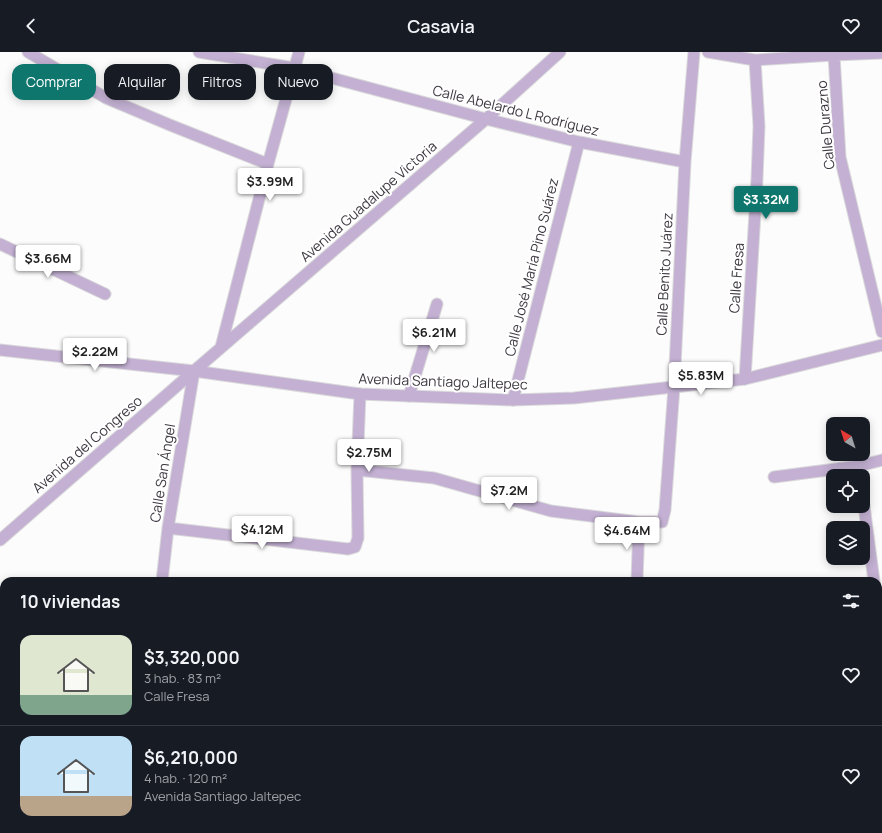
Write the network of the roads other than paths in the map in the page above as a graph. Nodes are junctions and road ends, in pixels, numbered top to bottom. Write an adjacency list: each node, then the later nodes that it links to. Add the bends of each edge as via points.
1 (28, 52): 17 (street, via 106,98)
2 (199, 52): 10 (street, Calle Abelardo L Rodríguez)
3 (299, 52): 11 (street)
4 (560, 52): 14 (street, Avenida Guadalupe Victoria)
5 (694, 52): 16 (street, Calle Benito Juárez)
6 (708, 52): 9 (street)
7 (882, 53): 8 (street)
8 (834, 55): 9 (street); 21 (street, Calle Durazno, via 840,157)
9 (755, 60): 26 (street, Calle Fresa, via 757,179)
10 (270, 64)
11 (295, 64)
12 (333, 78): 14 (street, Calle Abelardo L Rodríguez)
13 (285, 100): 17 (street)
14 (486, 119): 15 (street, Calle Abelardo L Rodríguez); 23 (street, Avenida Guadalupe Victoria)
15 (579, 142): 16 (street, Calle Abelardo L Rodríguez); 30 (street, Calle José María Pino Suárez)
16 (685, 162): 27 (street, Calle Benito Juárez)
17 (268, 164): 23 (street)
18 (0, 244): 19 (street)
19 (105, 294)
20 (437, 304): 29 (street)
21 (882, 332)
22 (882, 345): 26 (street, Avenida Santiago Jaltepec)
23 (221, 347): 25 (street, Avenida Guadalupe Victoria)
24 (0, 350): 25 (street, Avenida Santiago Jaltepec)
25 (194, 371): 28 (street, Avenida Santiago Jaltepec); 38 (street, Calle San Ángel); 39 (street, Avenida del Congreso)
26 (745, 379): 27 (street, Avenida Santiago Jaltepec)
27 (674, 387): 30 (street, Avenida Santiago Jaltepec, via 574,398); 37 (street, Calle Benito Juárez, via 662,522)
28 (360, 394): 29 (street, Avenida Santiago Jaltepec); 33 (street)
29 (409, 396): 30 (street, Avenida Santiago Jaltepec)
30 (513, 400)
31 (882, 460): 32 (street)
32 (863, 469)
33 (357, 470): 37 (street, via 434,478 551,511); 38 (street, via 358,538 355,547 348,549)
34 (826, 473): 35 (street)
35 (774, 477)
36 (865, 513): 42 (street)
37 (640, 522): 41 (street)
38 (168, 528): 40 (street, Calle San Ángel)
39 (0, 540)
40 (162, 577)
41 (637, 577)
42 (873, 577)

